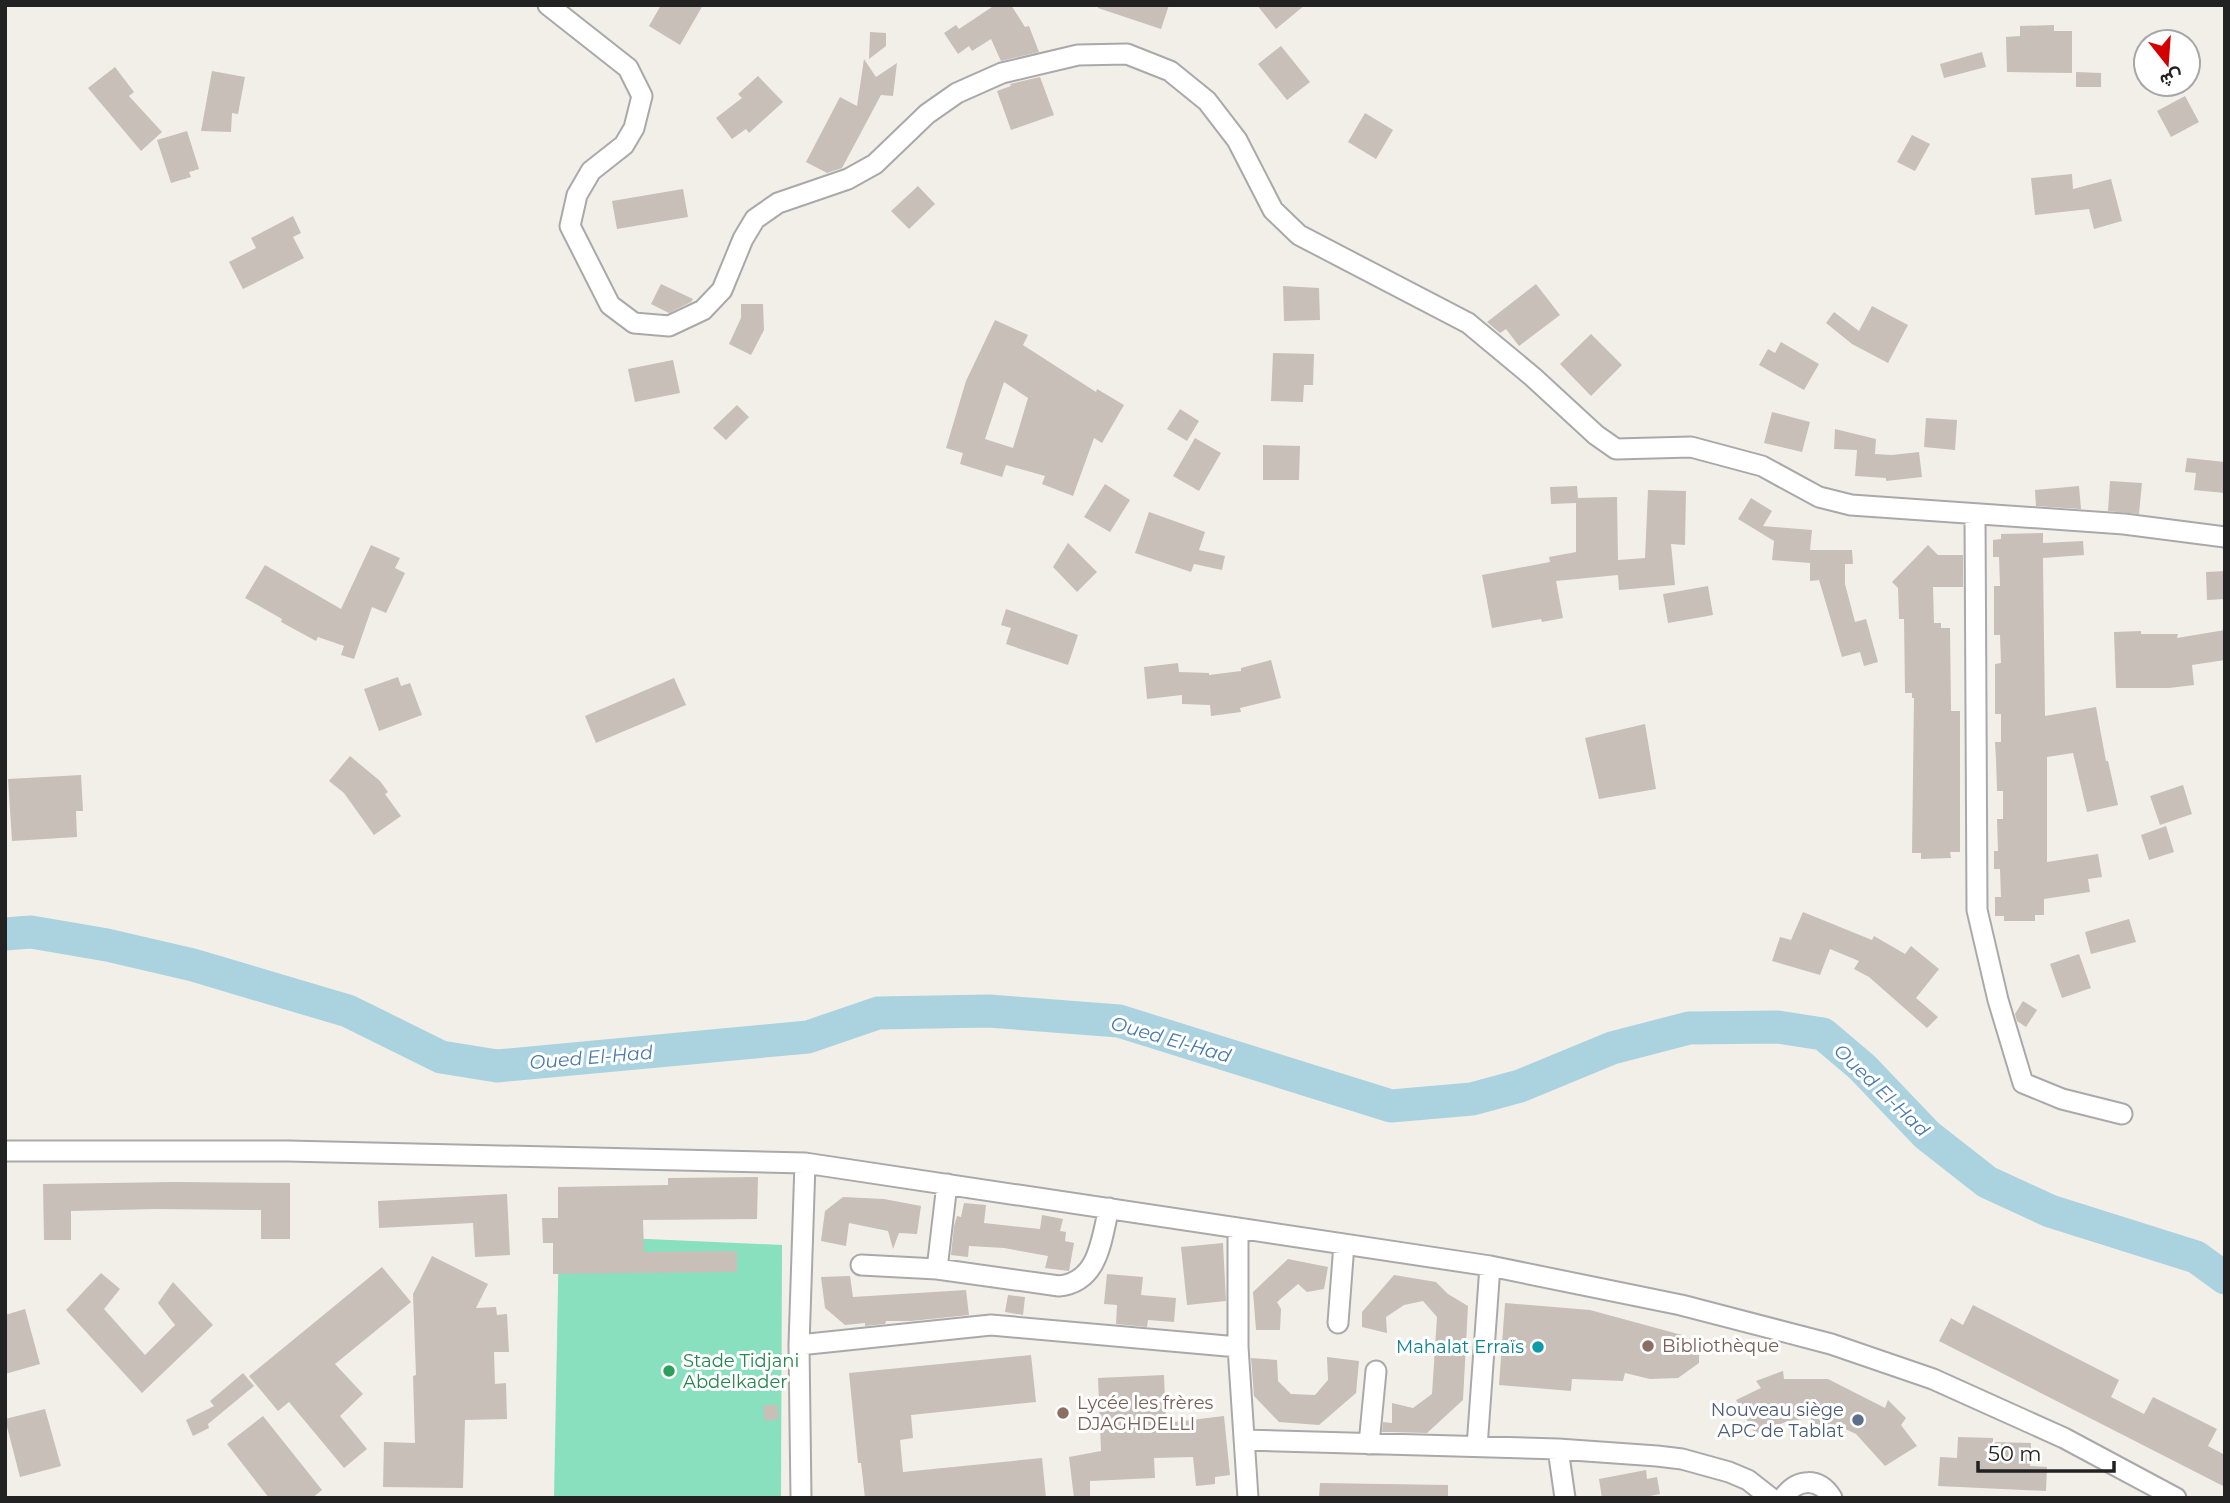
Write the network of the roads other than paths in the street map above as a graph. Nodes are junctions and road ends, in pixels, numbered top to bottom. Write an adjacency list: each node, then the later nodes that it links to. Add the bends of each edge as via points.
1 (548, 5): 2 (street, via 628,68 642,96 634,128 624,145 592,171 577,195 570,226 610,305 634,323 669,326 703,310 722,290 755,219 778,203 848,179 875,164 927,114 957,93 1002,73 1078,55 1127,54 1170,71 1207,101 1237,140 1273,210 1299,235 1468,323 1616,449 1691,447 1762,467 1819,497 1851,505)
2 (1975, 514): 3 (street, via 2124,524); 4 (street, via 1977,910 1995,989 2023,1083 2062,1099)
3 (2225, 537)
4 (2122, 1114)
5 (5, 1151): 6 (street, via 289,1151)
6 (805, 1163): 7 (street); 15 (street)
7 (947, 1184): 8 (street); 13 (street)
8 (1109, 1208): 9 (street); 13 (street, via 1093,1267 1069,1285)
9 (1238, 1228): 10 (street); 16 (street)
10 (1344, 1244): 12 (street); 14 (street)
11 (861, 1265): 13 (street)
12 (1490, 1266): 20 (street); 29 (street, via 1681,1305 1831,1344 1933,1379 2064,1438)
13 (937, 1269)
14 (1338, 1323)
15 (799, 1345): 16 (street, via 991,1325); 25 (street)
16 (1238, 1347): 18 (street)
17 (1376, 1371): 19 (street)
18 (1244, 1440): 19 (street); 24 (street)
19 (1369, 1444): 20 (street)
20 (1477, 1447): 21 (street)
21 (1558, 1449): 22 (street, via 1682,1459); 26 (street)
22 (1748, 1480): 23 (street); 27 (street)
23 (1789, 1491): 28 (street, via 1811,1482 1820,1484)
24 (1243, 1497)
25 (801, 1498)
26 (1565, 1498)
27 (1771, 1498)
28 (1832, 1498)
29 (2175, 1498)

